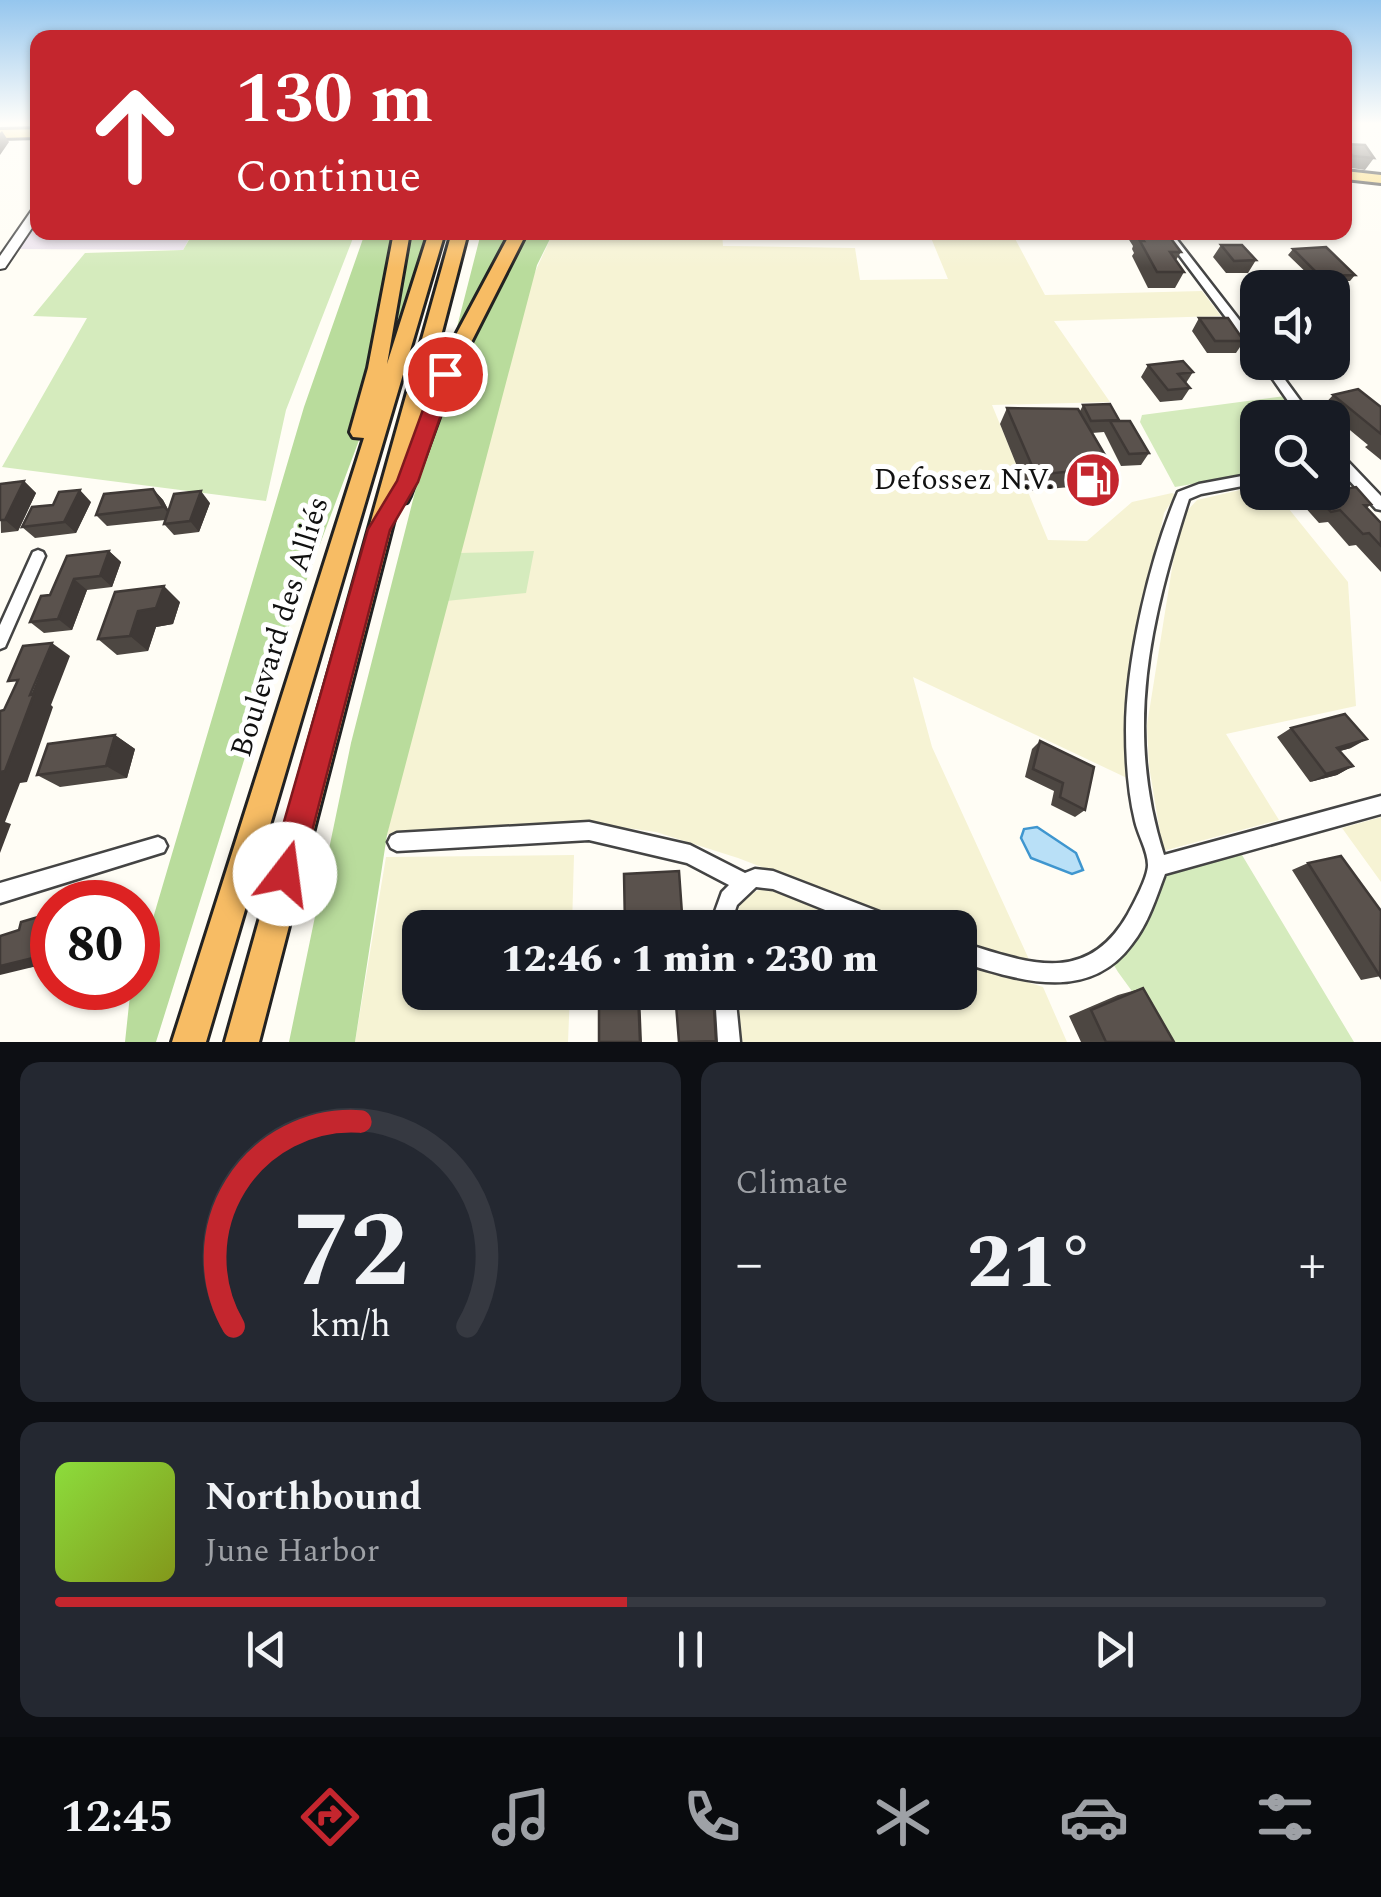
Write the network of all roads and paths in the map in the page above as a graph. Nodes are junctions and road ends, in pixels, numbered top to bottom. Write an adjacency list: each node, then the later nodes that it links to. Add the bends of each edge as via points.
1 (1352, 176): 2 (main road)
2 (1381, 179)
3 (30, 222): 9 (street)
4 (401, 240): 14 (highway)
5 (434, 240): 14 (highway, Boulevard des Alliés)
6 (458, 240): 15 (highway)
7 (515, 240): 15 (highway, via 445,374 407,482)
8 (1172, 240): 10 (street)
9 (0, 265)
10 (1240, 329)
11 (1350, 475): 13 (street)
12 (1240, 481): 21 (street, via 1183,496 1134,692 1131,730 1144,833)
13 (1381, 505)
14 (350, 510): 28 (highway, Boulevard des Alliés)
15 (379, 529): 29 (highway)
16 (38, 556): 17 (street)
17 (0, 642)
18 (1381, 805): 21 (street)
19 (397, 842): 22 (street, via 589,831 690,854)
20 (158, 846): 23 (street)
21 (1158, 866): 26 (street, via 1133,931 1094,966 1024,973)
22 (744, 883): 24 (street); 25 (street, via 773,880)
23 (0, 892)
24 (725, 910)
25 (850, 910)
26 (977, 958)
27 (726, 1010): 30 (street)
28 (189, 1042)
29 (242, 1042)
30 (729, 1042)

